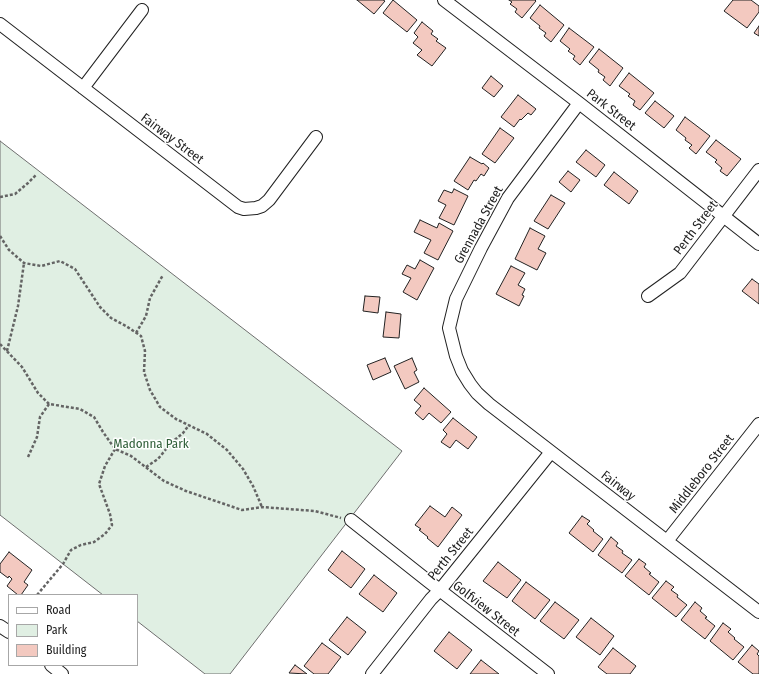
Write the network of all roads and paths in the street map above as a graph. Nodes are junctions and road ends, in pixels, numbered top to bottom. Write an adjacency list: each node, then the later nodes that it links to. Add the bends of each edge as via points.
1 (444, 0): 5 (street, Park Street)
2 (142, 10): 4 (street)
3 (0, 24): 4 (street, Fairway Street)
4 (83, 88): 6 (street, Fairway Street, via 244,209 262,206 270,200)
5 (579, 103): 10 (street, Park Street); 19 (street, Grennada Street, via 508,198 456,299 450,328 456,356)
6 (316, 137)
7 (759, 170): 10 (street, Perth Street)
8 (36, 175): 9 (path, via 15,194)
9 (0, 197)
10 (723, 216): 12 (street, Park Street); 15 (street, Perth Street, via 680,273)
11 (0, 236): 13 (path, via 9,250)
12 (759, 244)
13 (24, 263): 16 (path, via 41,266 60,261 75,269 100,307 111,318); 18 (path, via 15,321)
14 (163, 275): 16 (path, via 150,298 146,316)
15 (648, 296)
16 (136, 333): 22 (path, via 141,336 145,351 144,372 150,390 160,407)
17 (0, 344): 18 (path)
18 (7, 352): 20 (path, via 22,367 38,393)
19 (465, 376): 24 (street, Fairway, via 489,404)
20 (49, 404): 23 (path, via 80,409 94,417); 25 (path, via 40,417 37,437)
21 (759, 424): 29 (street, Middleboro Street)
22 (189, 425): 26 (path, via 158,459); 27 (path, via 207,434 227,450 243,469)
23 (115, 449): 26 (path); 31 (path, via 105,466 99,484 112,526 94,542 71,550)
24 (551, 452): 29 (street, Fairway); 30 (street, Perth Street)
25 (28, 458)
26 (146, 467): 27 (path, via 164,481 186,491 242,510)
27 (262, 507): 28 (path, via 315,511)
28 (351, 520): 30 (street, Golfview Street)
29 (667, 541): 32 (street, Fairway)
30 (440, 590): 35 (street, Perth Street); 36 (street, Golfview Street)
31 (38, 594)
32 (759, 612)
33 (52, 666): 34 (street)
34 (62, 674)
35 (372, 674)
36 (548, 674)

